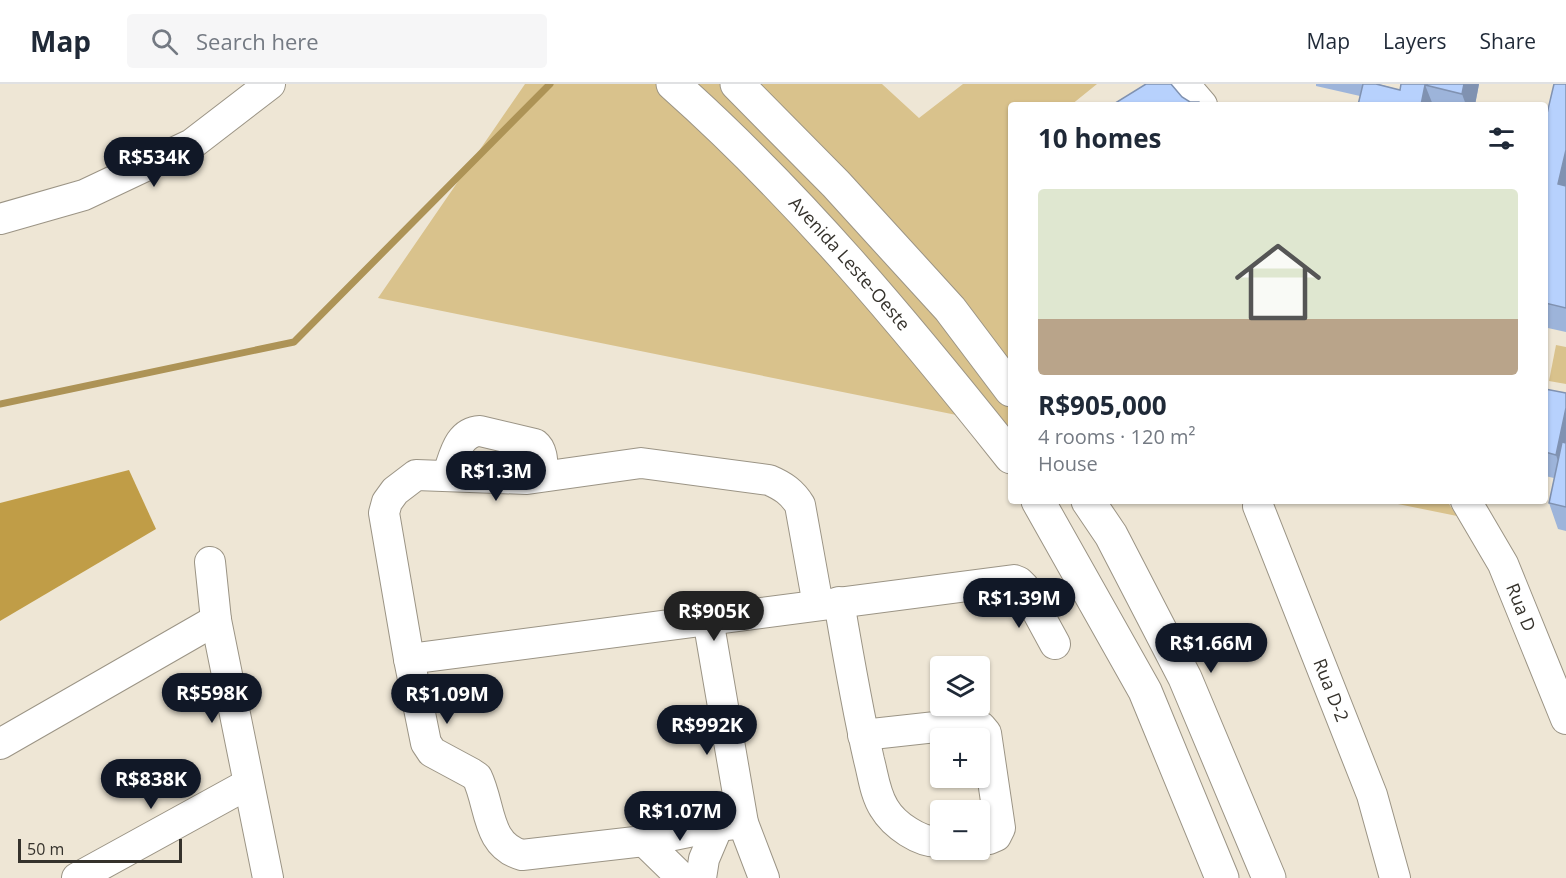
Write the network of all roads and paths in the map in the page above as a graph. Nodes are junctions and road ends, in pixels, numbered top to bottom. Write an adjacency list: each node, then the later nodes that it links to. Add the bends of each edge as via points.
1 (270, 84): 10 (street, via 192,144 84,195)
2 (674, 84): 9 (main road, Avenida Leste-Oeste, via 726,131)
3 (737, 84): 8 (main road)
4 (1184, 84): 6 (street)
5 (1200, 84): 7 (street)
6 (1199, 102)
7 (1208, 102)
8 (836, 184): 9 (main road, via 819,206); 11 (main road)
9 (803, 212): 12 (main road, Avenida Leste-Oeste)
10 (0, 219)
11 (870, 223): 12 (main road, via 852,219 843,224 836,232); 13 (main road, via 950,309)
12 (836, 248): 14 (main road, Avenida Leste-Oeste, via 886,302)
13 (1008, 386)
14 (1008, 453)
15 (447, 476): 16 (street); 16 (street, via 462,438 480,431 535,444 541,454); 26 (street, via 416,475 395,491 384,513)
16 (543, 476): 22 (street, via 642,463 782,485 800,505)
17 (1040, 504): 40 (main road, via 1145,691)
18 (1090, 504): 41 (main road, via 1111,535 1185,678)
19 (1468, 504): 27 (street, Rua D, via 1503,564)
20 (1258, 506): 42 (street, Rua D-2, via 1371,795)
21 (210, 562): 24 (street)
22 (828, 604): 23 (street); 25 (street, via 1014,580 1024,587); 28 (street)
23 (708, 619): 26 (street); 31 (street)
24 (216, 620): 29 (street); 30 (street)
25 (1055, 644)
26 (409, 659): 34 (street, via 428,748 477,777 496,836 510,851 522,855)
27 (1566, 719)
28 (863, 735): 32 (street, via 972,723 981,727 986,733 1000,828); 33 (street, via 885,810 920,838)
29 (0, 744)
30 (248, 784): 35 (street); 36 (street)
31 (731, 824): 34 (street); 38 (street, via 704,859); 39 (street)
32 (990, 839)
33 (930, 840)
34 (644, 841): 37 (street)
35 (78, 878)
36 (268, 878)
37 (682, 878)
38 (701, 878)
39 (764, 878)
40 (1222, 878)
41 (1269, 878)
42 (1395, 878)

